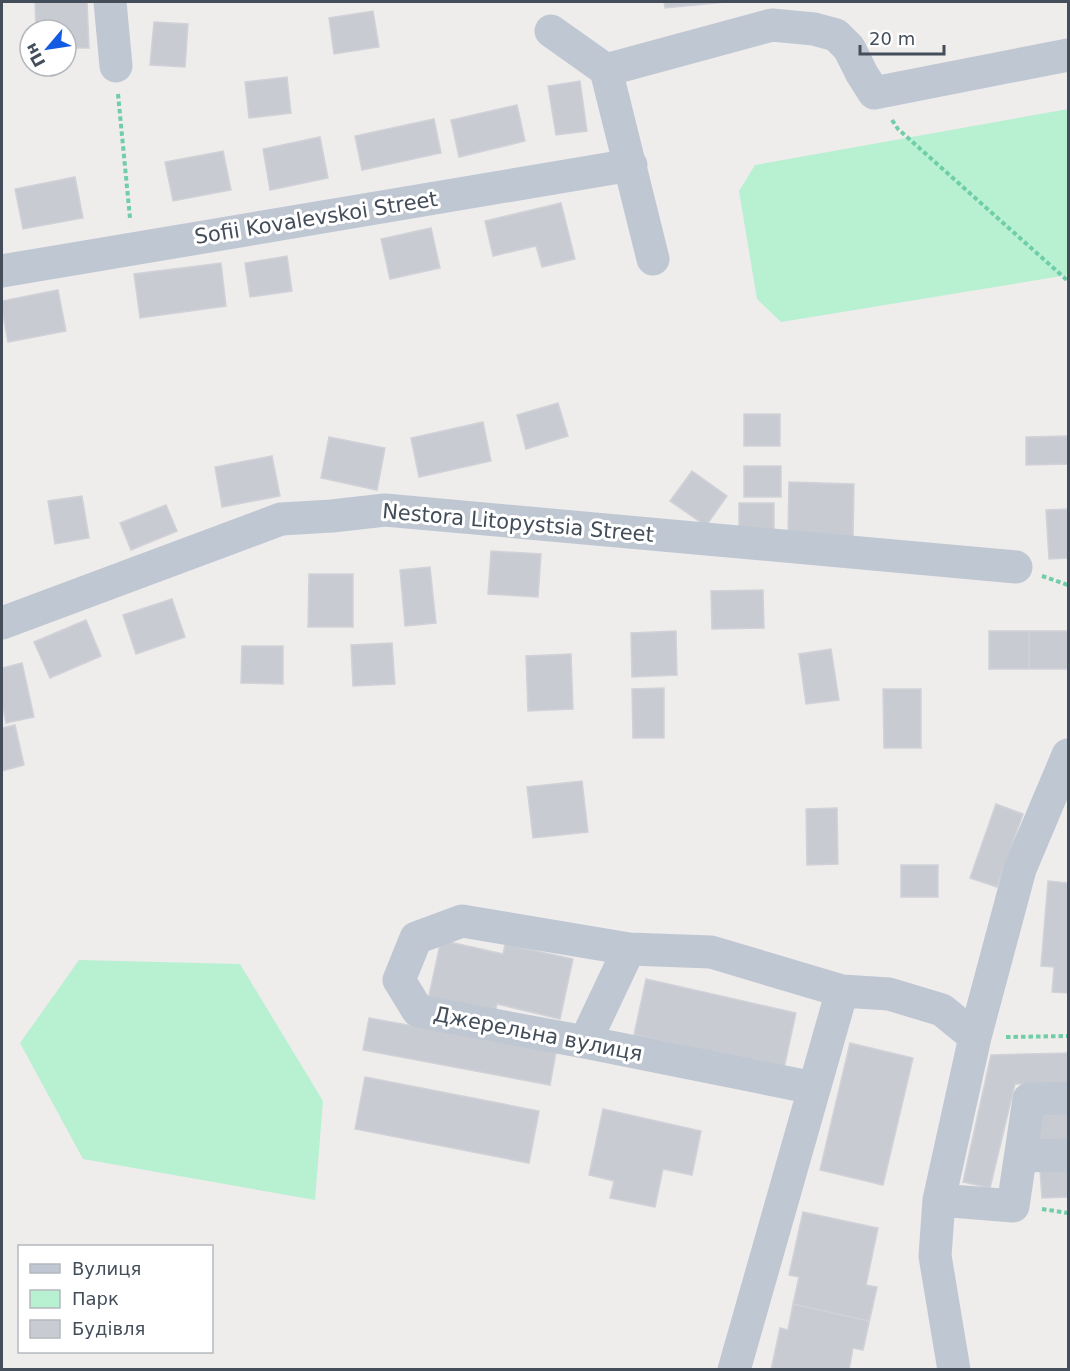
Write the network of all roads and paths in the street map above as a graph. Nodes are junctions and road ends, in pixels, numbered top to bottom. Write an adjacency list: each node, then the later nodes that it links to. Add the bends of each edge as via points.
1 (110, 2): 5 (street)
2 (770, 13): 6 (street); 7 (street, via 836,35 849,48)
3 (551, 31): 6 (street)
4 (1068, 55): 7 (street)
5 (116, 66): 9 (path)
6 (606, 69): 8 (street)
7 (874, 93): 12 (path, via 898,129)
8 (630, 165): 9 (street, Sofii Kovalevskoi Street); 10 (street)
9 (133, 248): 11 (street, Sofii Kovalevskoi Street)
10 (653, 259)
11 (2, 271)
12 (1068, 281)
13 (1016, 567): 14 (street, Nestora Litopystsia Street, via 385,510 281,519)
14 (2, 623)
15 (1068, 755): 19 (street, via 1020,869)
16 (628, 949): 17 (street, Джерельна вулиця, via 711,952); 20 (street); 20 (street, Джерельна вулиця, via 462,921 416,938 399,980 418,1011)
17 (842, 991): 19 (street, Джерельна вулиця, via 889,994 942,1010); 21 (street)
18 (1068, 1036): 19 (path)
19 (975, 1037): 25 (street)
20 (585, 1042): 21 (street, Джерельна вулиця)
21 (814, 1088): 26 (street)
22 (1068, 1098): 24 (street, via 1029,1099)
23 (1068, 1155): 24 (street)
24 (1021, 1156): 25 (street, via 1013,1206)
25 (939, 1200): 27 (street, via 935,1256)
26 (734, 1370)
27 (954, 1370)

